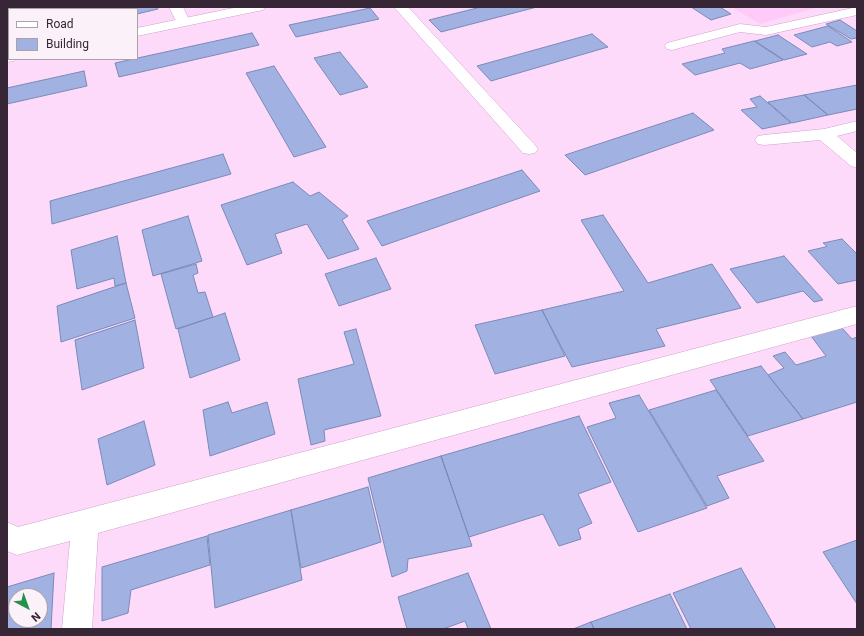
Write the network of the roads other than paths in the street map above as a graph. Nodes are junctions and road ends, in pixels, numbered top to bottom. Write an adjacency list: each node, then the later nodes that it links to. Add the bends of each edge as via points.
1 (176, 7): 5 (street)
2 (258, 7): 5 (street)
3 (401, 7): 11 (street)
4 (857, 11): 7 (street, via 766,31 740,28)
5 (184, 22): 6 (street)
6 (138, 32)
7 (672, 46)
8 (857, 126): 9 (street)
9 (824, 134): 10 (street); 12 (street)
10 (764, 140)
11 (529, 149)
12 (857, 162)
13 (857, 315): 14 (street)
14 (85, 523): 15 (street, via 17,541); 16 (street)
15 (7, 536)
16 (77, 629)

